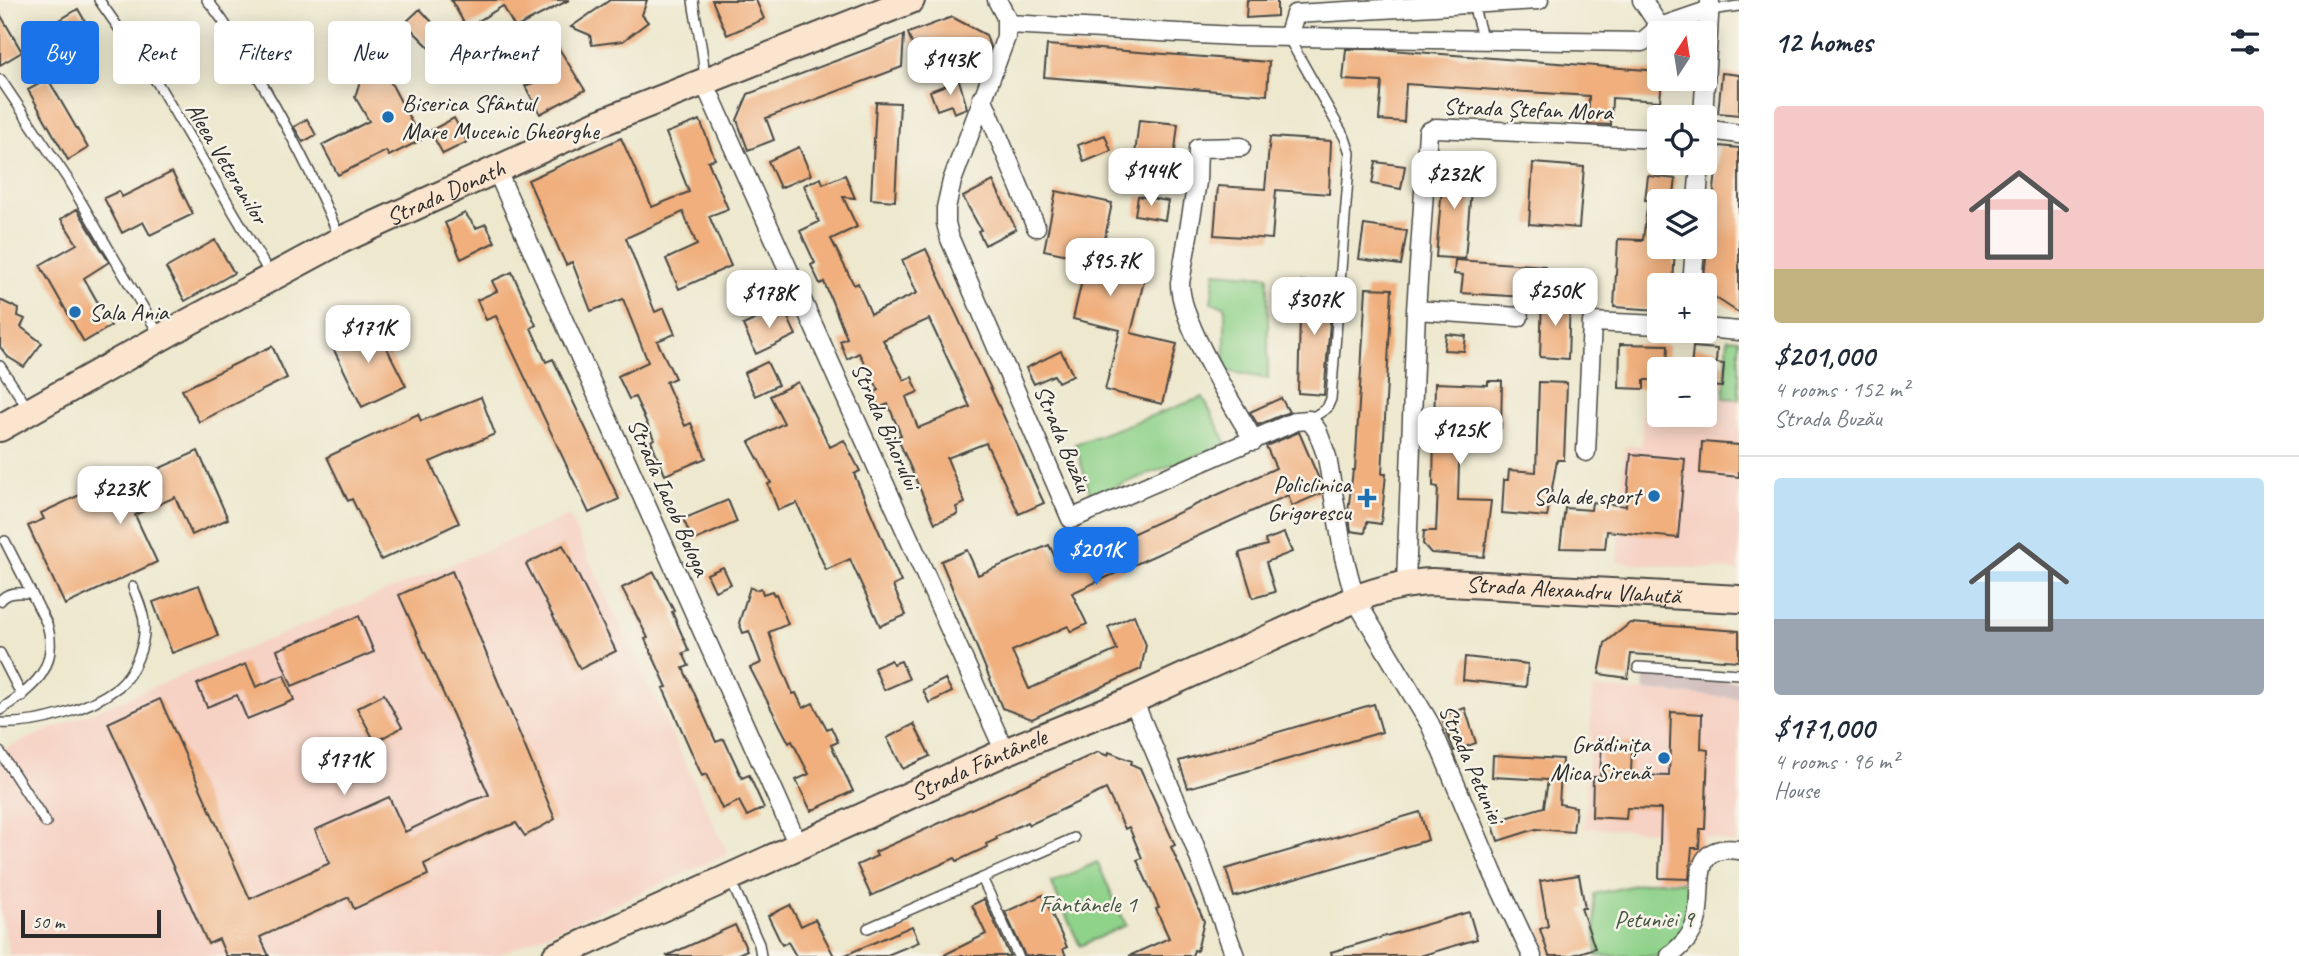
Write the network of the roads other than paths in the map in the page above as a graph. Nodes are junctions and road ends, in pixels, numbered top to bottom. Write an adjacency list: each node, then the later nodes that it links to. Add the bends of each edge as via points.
1 (99, 0): 28 (lane, Aleea Veteranilor, via 158,84)
2 (207, 0): 27 (lane, via 262,84)
3 (693, 0): 18 (lane)
4 (911, 0): 18 (main road, Strada Donath)
5 (997, 0): 13 (street)
6 (1539, 0): 8 (street)
7 (1642, 0): 11 (street)
8 (1474, 5): 14 (street, via 1294,14); 16 (lane)
9 (1710, 5): 10 (lane); 12 (street); 20 (street)
10 (1739, 6)
11 (1656, 21)
12 (1674, 21)
13 (1008, 24): 14 (street); 19 (street, Strada Buzău)
14 (1288, 37): 16 (street); 37 (lane, via 1350,153 1331,399 1328,408)
15 (1647, 37): 16 (street, via 1642,41)
16 (1483, 40)
17 (1, 80): 34 (lane, via 67,178)
18 (704, 82): 25 (main road, Strada Donath); 56 (street, Strada Bihorului)
19 (982, 97): 26 (street); 39 (street, Strada Buzău, via 953,181 946,223 1071,519)
20 (1704, 105)
21 (1717, 131): 22 (street)
22 (1739, 134)
23 (1647, 138): 29 (street, Strada Ștefan Mora, via 1436,128 1428,132)
24 (1241, 147): 39 (street, via 1198,148 1180,298 1200,346)
25 (496, 169): 27 (main road, Strada Donath); 59 (street, Strada Iacob Bologa)
26 (1036, 227)
27 (341, 240): 28 (main road, Strada Donath)
28 (272, 277): 34 (main road, Strada Donath)
29 (1416, 310): 30 (street); 42 (street, Strada Ștefan Mora)
30 (1518, 317)
31 (1647, 324): 40 (street, via 1592,322)
32 (1717, 329): 33 (street)
33 (1739, 331)
34 (160, 337): 36 (main road, Strada Donath)
35 (0, 366): 36 (lane)
36 (30, 411): 38 (main road, Strada Donath)
37 (1309, 420): 39 (street, Strada Buzău, via 1296,421); 45 (street, via 1327,457)
38 (0, 428)
39 (1254, 441)
40 (1586, 452)
41 (5, 541): 44 (lane)
42 (1406, 583): 45 (main road, Strada Fântânele); 46 (main road, Strada Alexandru Vlahuță)
43 (133, 587): 54 (lane, via 144,622 143,640 132,671 119,686 42,721)
44 (31, 593): 47 (lane, via 13,593); 51 (lane, via 47,624 52,653 42,674)
45 (1355, 598): 52 (main road, Strada Fântânele); 68 (street, Strada Petuniei, via 1430,724)
46 (1739, 599)
47 (0, 601)
48 (0, 653): 51 (lane)
49 (1638, 667): 50 (lane)
50 (1739, 674)
51 (22, 695): 53 (lane)
52 (1133, 699): 56 (main road, Strada Fântânele); 67 (street)
53 (0, 710)
54 (0, 723)
55 (0, 751): 57 (lane)
56 (1005, 752): 59 (main road, Strada Fântânele)
57 (46, 822)
58 (1074, 838): 62 (lane)
59 (797, 845): 61 (main road, Strada Fântânele)
60 (1735, 849): 69 (street, via 1712,853 1703,866 1697,920 1687,941)
61 (728, 876): 64 (main road, Strada Fântânele); 65 (lane)
62 (982, 878): 63 (lane); 66 (lane)
63 (868, 928)
64 (556, 956)
65 (761, 956)
66 (1018, 956)
67 (1235, 956)
68 (1532, 956)
69 (1670, 956)

